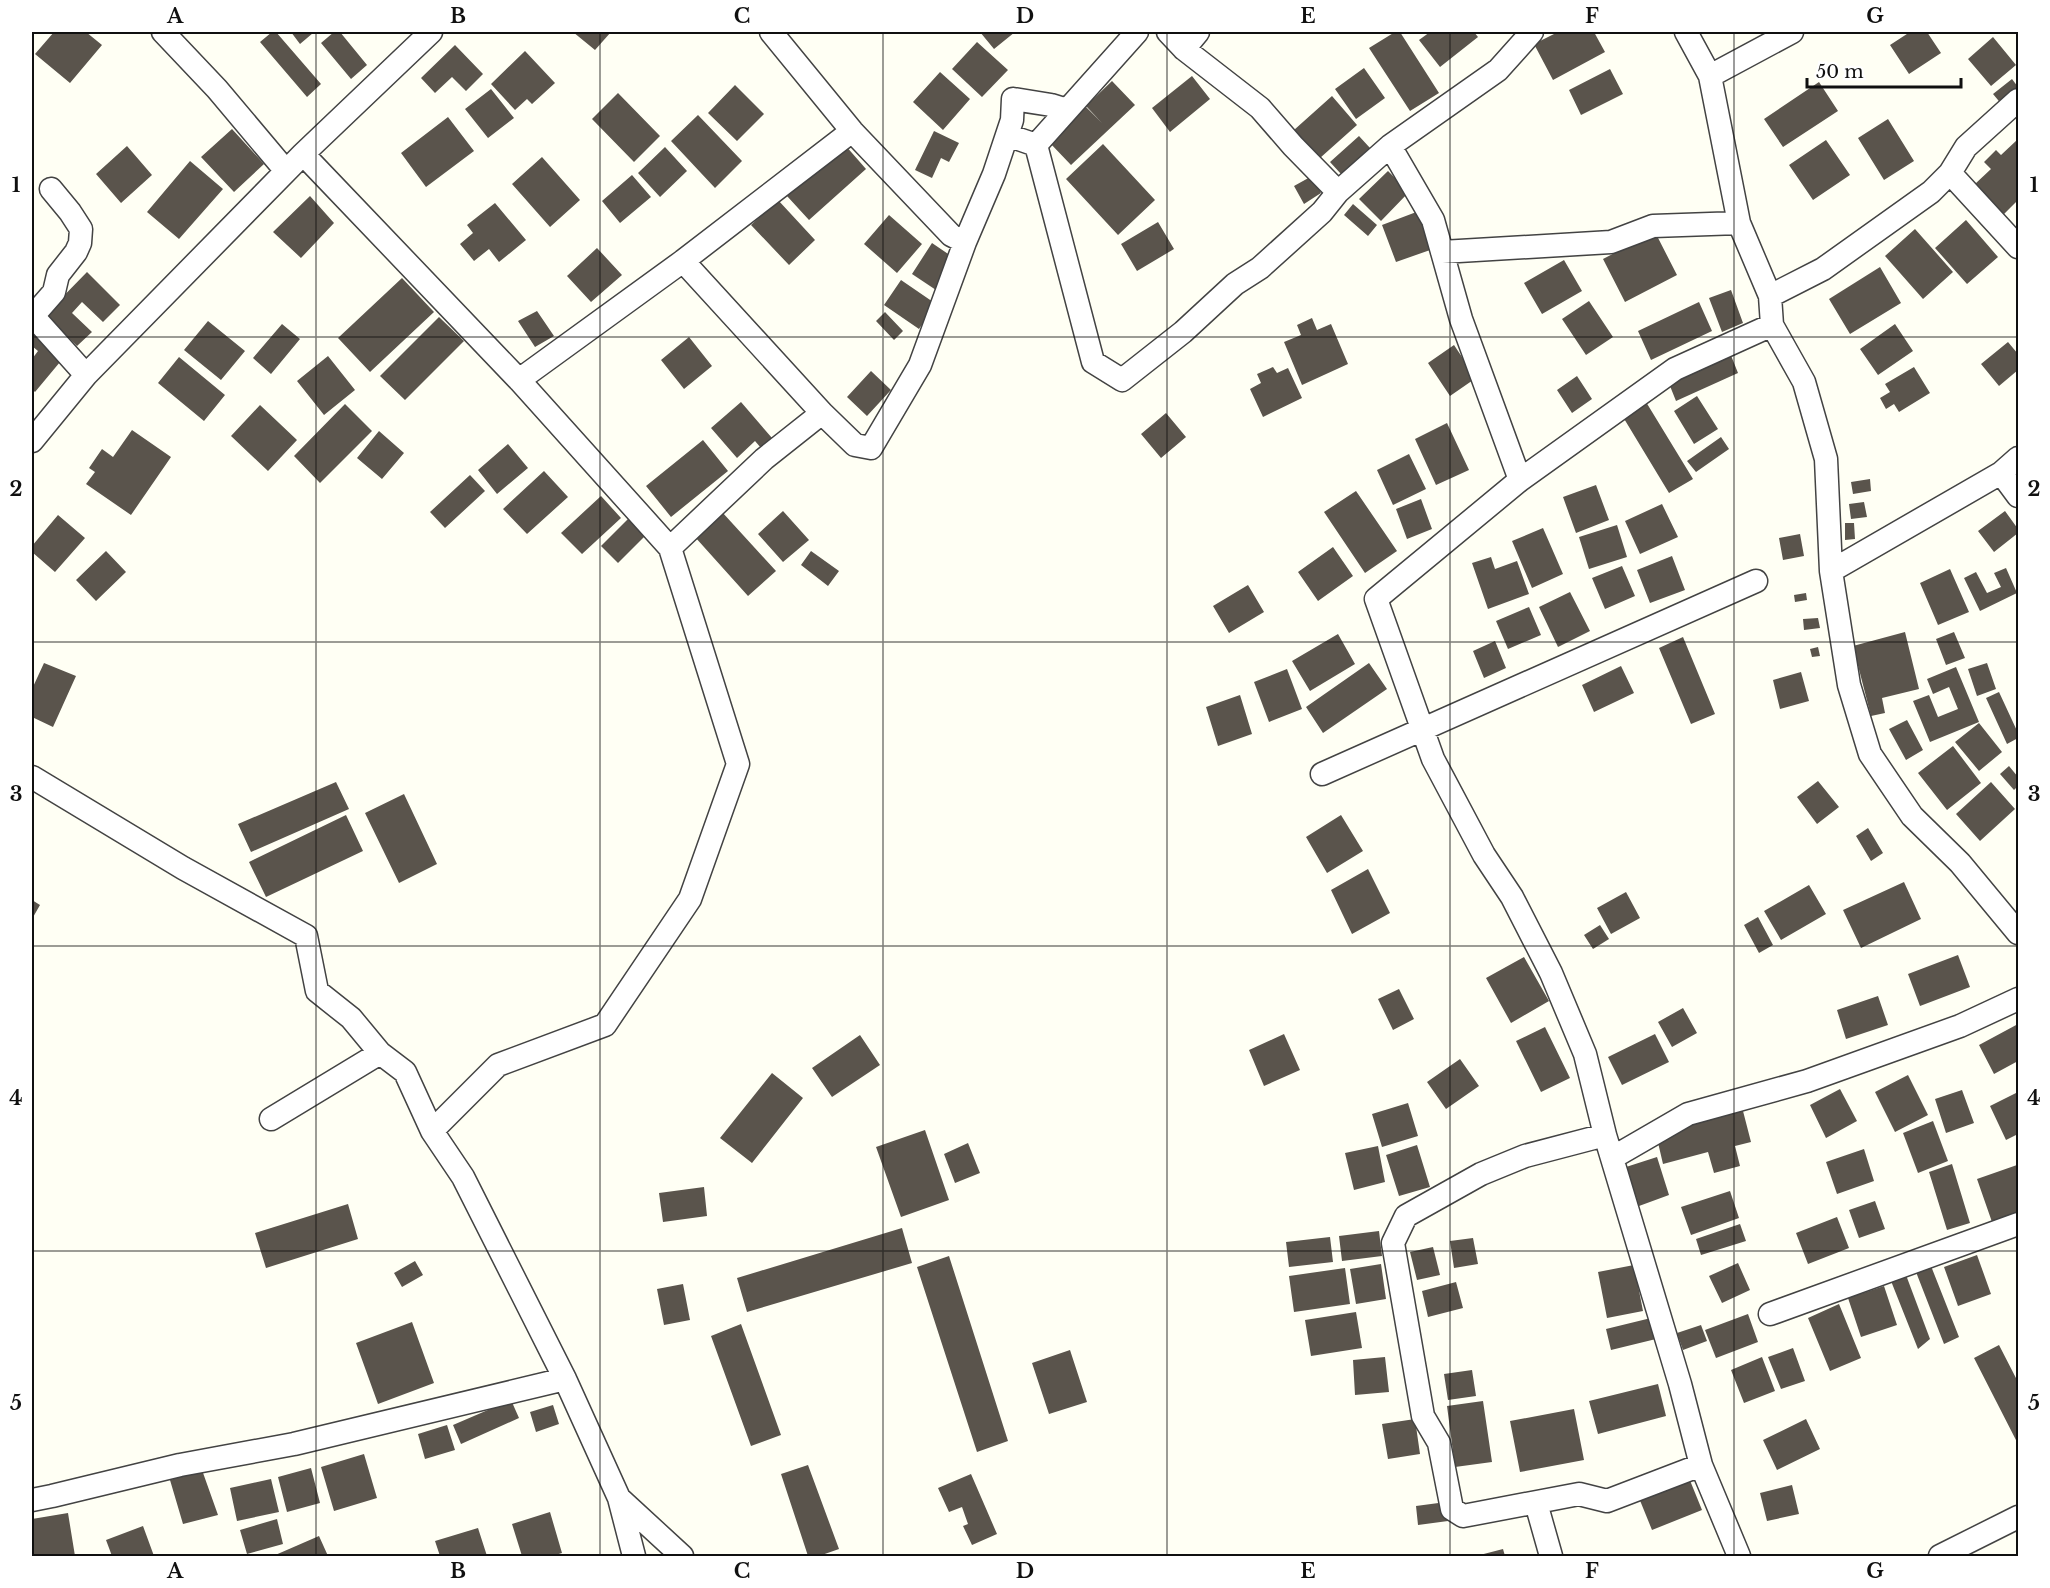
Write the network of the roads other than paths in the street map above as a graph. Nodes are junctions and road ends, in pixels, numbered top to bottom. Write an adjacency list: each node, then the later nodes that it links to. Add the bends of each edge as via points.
1 (163, 32): 18 (street)
2 (431, 32): 17 (street)
3 (771, 32): 13 (street)
4 (1137, 32): 12 (street)
5 (1168, 32): 9 (street)
6 (1532, 32): 16 (street, via 1498,70)
7 (1686, 32): 10 (street)
8 (1791, 32): 10 (street)
9 (1191, 40): 21 (street)
10 (1710, 76): 22 (street)
11 (2019, 100): 19 (street, via 1965,147)
12 (1067, 110): 14 (street, via 1013,99 1012,120); 15 (street)
13 (852, 130): 23 (street, via 951,236); 26 (street)
14 (1006, 135): 15 (street); 23 (street)
15 (1036, 145): 21 (street, via 1093,362 1122,380 1235,284 1260,268 1322,212)
16 (1390, 146): 21 (street); 25 (street, via 1433,220)
17 (303, 154): 18 (street); 30 (street)
18 (286, 171): 29 (street)
19 (1950, 174): 24 (street); 27 (street, via 1931,192 1823,269)
20 (51, 189): 29 (street, via 81,229 80,243 58,275 54,292 33,316)
21 (1338, 192)
22 (1739, 223): 25 (street, via 1653,226 1611,242); 27 (street)
23 (965, 242): 31 (street, via 920,365 871,448 855,444)
24 (2019, 247)
25 (1442, 252): 36 (street, via 1461,319)
26 (683, 261): 30 (street); 31 (street)
27 (1770, 296): 28 (street)
28 (1772, 325): 36 (street, via 1675,369); 39 (street, via 1804,382 1826,459)
29 (86, 375): 32 (street)
30 (519, 380): 38 (street)
31 (822, 413): 38 (street, via 764,459)
32 (40, 415): 33 (street)
33 (32, 441)
34 (2019, 458): 35 (street)
35 (2001, 473): 37 (street); 39 (street)
36 (1520, 480): 41 (street, via 1376,599)
37 (2019, 495)
38 (670, 548): 48 (street, via 738,764 690,899 605,1025 498,1065)
39 (1831, 571): 44 (street, via 1849,685 1870,754 1912,816 1960,863)
40 (1756, 581): 41 (street)
41 (1422, 730): 42 (street); 49 (street, via 1433,759 1551,973 1585,1054)
42 (1322, 774)
43 (32, 777): 46 (street, via 306,936 317,992 351,1018)
44 (2019, 933)
45 (2019, 999): 50 (street, via 1960,1026 1807,1082 1688,1114)
46 (380, 1053): 47 (street); 48 (street, via 405,1072)
47 (271, 1119)
48 (432, 1131): 53 (street, via 463,1177)
49 (1605, 1135): 50 (street); 57 (street, via 1525,1156 1481,1174 1406,1216 1393,1244 1423,1416 1439,1443 1452,1509 1463,1516)
50 (1612, 1158): 54 (street)
51 (2019, 1224): 52 (street)
52 (1770, 1314)
53 (565, 1379): 55 (street); 56 (street, via 294,1444 180,1465)
54 (1701, 1465): 57 (street, via 1607,1501 1579,1494); 62 (street)
55 (619, 1498): 59 (street); 60 (street)
56 (32, 1500)
57 (1536, 1503): 61 (street)
58 (2019, 1517): 63 (street)
59 (634, 1557)
60 (682, 1557)
61 (1551, 1557)
62 (1739, 1557)
63 (1940, 1557)

